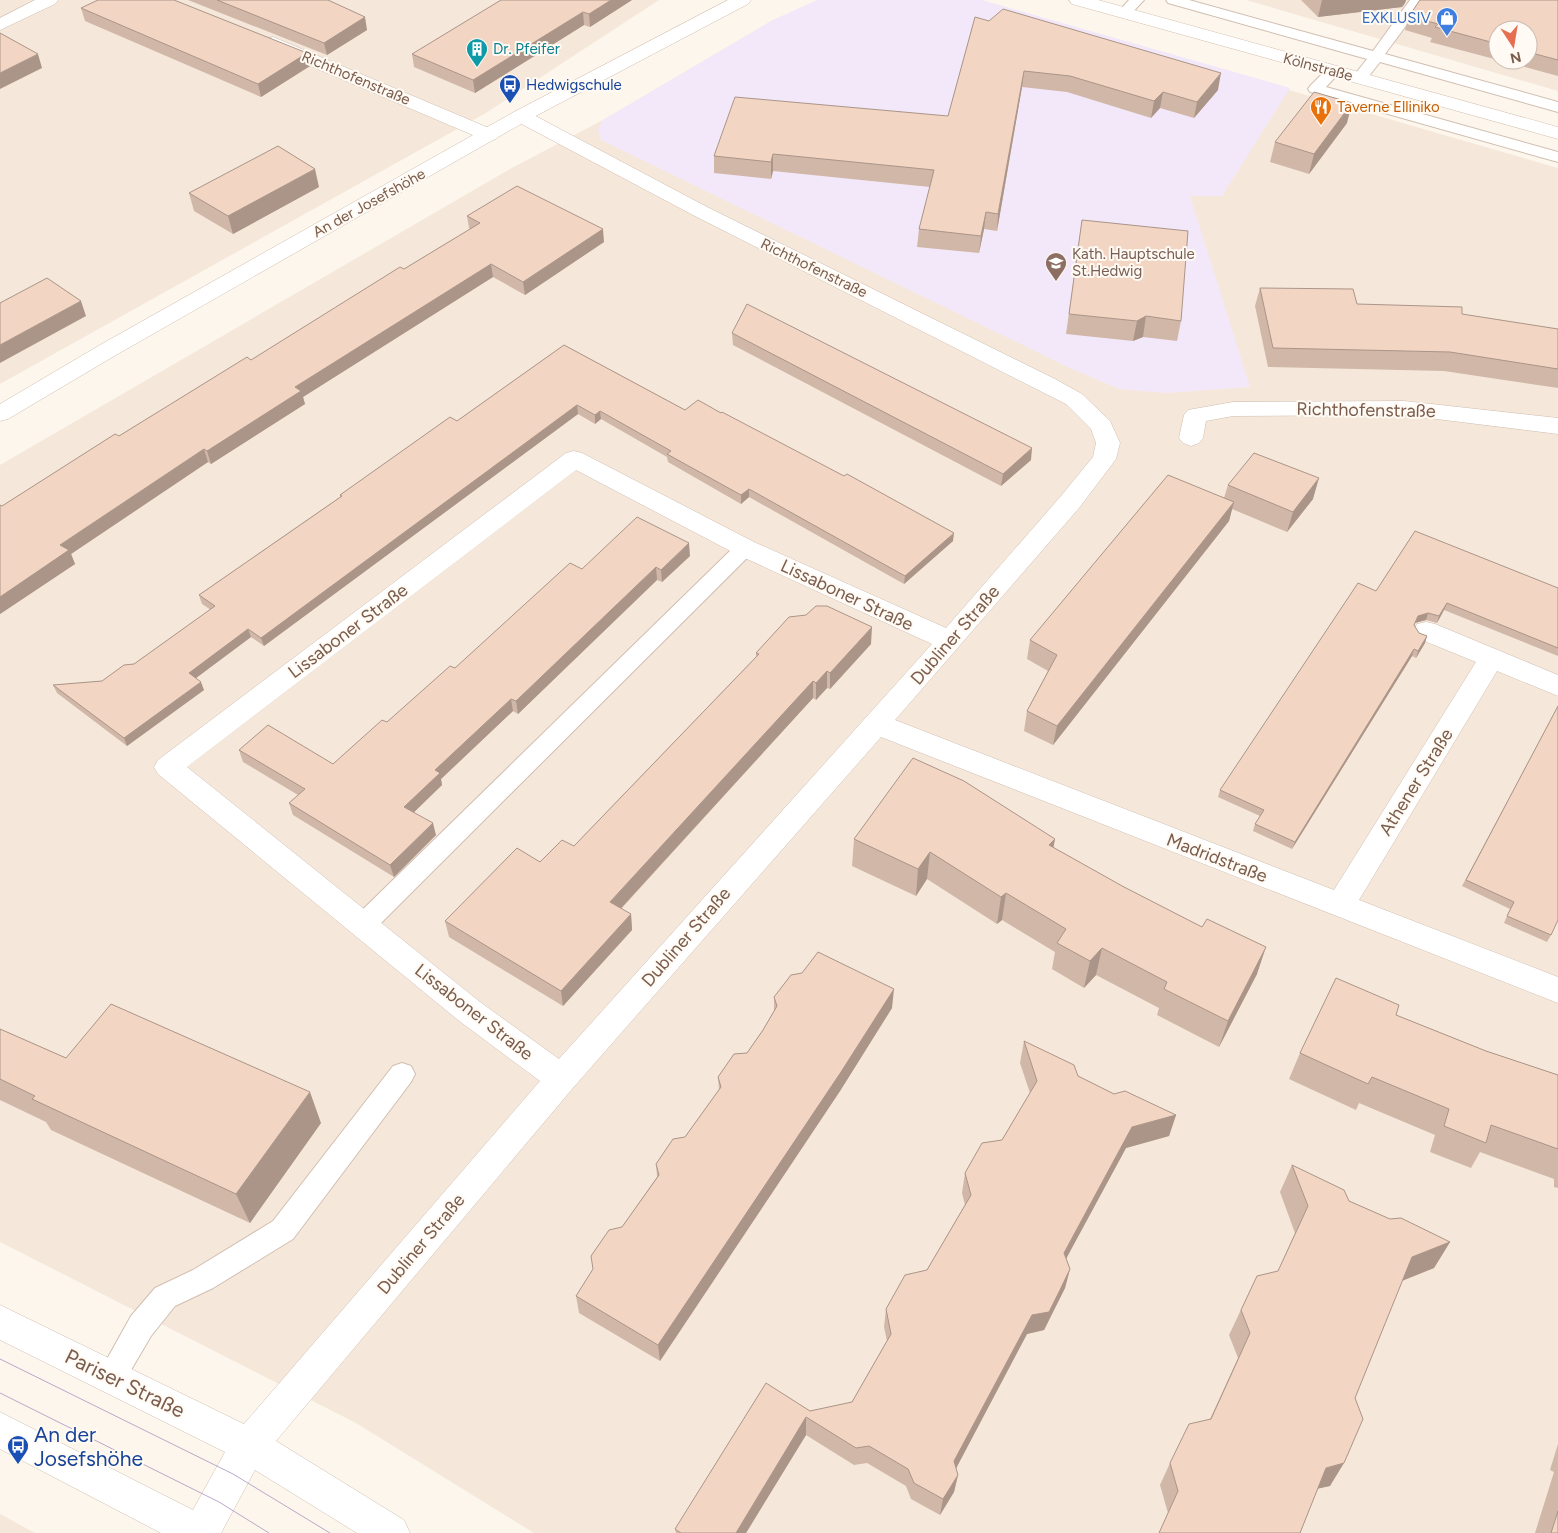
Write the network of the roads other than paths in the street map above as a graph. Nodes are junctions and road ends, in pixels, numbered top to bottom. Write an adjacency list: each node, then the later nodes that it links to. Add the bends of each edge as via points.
1 (49, 0): 7 (street)
2 (742, 0): 16 (street, An der Josefshöhe)
3 (1078, 0): 6 (street, Kölnstraße)
4 (1418, 0): 10 (lane)
5 (1180, 2): 8 (lane); 10 (lane)
6 (1131, 6): 8 (street, Kölnstraße)
7 (0, 25)
8 (1169, 25): 11 (street, Kölnstraße)
9 (259, 37): 18 (street, Richthofenstraße)
10 (1375, 56): 12 (lane); 14 (lane)
11 (1333, 71): 12 (street, Kölnstraße); 15 (lane, via 1316,89)
12 (1360, 78): 13 (street, Kölnstraße)
13 (1398, 89): 15 (lane); 17 (street, Kölnstraße)
14 (1558, 107)
15 (1386, 108): 19 (lane)
16 (521, 116): 18 (street, An der Josefshöhe); 22 (street, Richthofenstraße, via 700,211 1047,384 1074,399)
17 (1552, 132): 19 (lane)
18 (488, 135): 21 (street, An der Josefshöhe)
19 (1533, 150): 20 (lane)
20 (1558, 157)
21 (0, 414)
22 (1102, 426): 27 (street, Dubliner Straße, via 1108,443 1104,459)
23 (1558, 426): 24 (street, Richthofenstraße, via 1404,408 1233,409 1196,415)
24 (1190, 438)
25 (745, 548): 27 (street, Lissaboner Straße); 32 (lane); 32 (street, Lissaboner Straße, via 574,459 168,767)
26 (1426, 631): 28 (street)
27 (950, 641): 30 (street, Dubliner Straße)
28 (1492, 658): 29 (street); 31 (street, Athener Straße)
29 (1558, 686)
30 (877, 724): 31 (street, Madridstraße); 35 (street, Dubliner Straße)
31 (1340, 906): 33 (street, Madridstraße)
32 (364, 924): 35 (street, Lissaboner Straße, via 469,1011)
33 (1558, 990)
34 (402, 1074): 37 (lane, via 283,1230 203,1279 165,1297 141,1326)
35 (561, 1079): 39 (street, Dubliner Straße)
36 (0, 1322): 37 (street, Pariser Straße)
37 (110, 1377): 39 (street, Pariser Straße)
38 (0, 1430): 40 (street)
39 (249, 1446): 40 (street); 41 (street, Pariser Straße)
40 (200, 1533)
41 (391, 1533)

